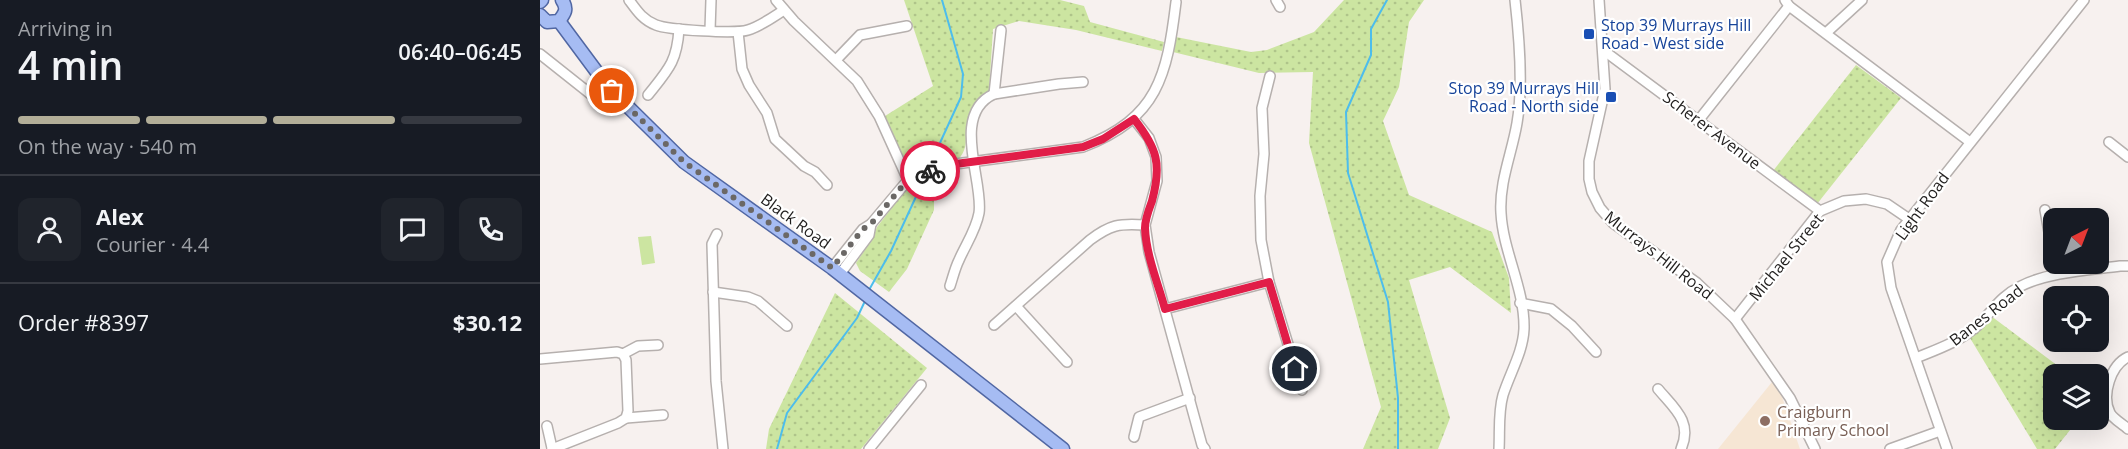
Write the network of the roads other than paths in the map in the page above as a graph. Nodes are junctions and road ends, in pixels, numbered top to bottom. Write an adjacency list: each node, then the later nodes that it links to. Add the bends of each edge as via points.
1 (562, 0): 14 (main road, via 565,13)
2 (629, 0): 16 (street, via 640,15 657,26)
3 (711, 0): 17 (street)
4 (776, 0): 12 (street)
5 (1515, 0): 47 (street, via 1519,103 1500,211)
6 (1599, 0): 21 (street, Murrays Hill Road)
7 (1862, 0): 20 (street)
8 (2085, 0): 11 (street, Light Road)
9 (1175, 1): 29 (street, via 1168,53 1158,87)
10 (1787, 3): 20 (street); 30 (street)
11 (2075, 5): 31 (street, Light Road)
12 (784, 10): 19 (street, via 768,21); 23 (street)
13 (540, 18): 14 (main road)
14 (559, 21): 42 (main road, Black Road, via 608,87 684,162)
15 (907, 26): 23 (street, via 860,35)
16 (679, 29): 17 (street); 27 (street, via 672,65)
17 (710, 30): 19 (street)
18 (1001, 30): 26 (street)
19 (738, 32): 36 (street, via 742,69 767,113 775,139)
20 (1826, 33): 31 (street)
21 (1603, 50): 30 (street, Scherer Avenue); 50 (street, Murrays Hill Road, via 1605,89 1589,161 1589,179 1596,200 1613,223 1697,283)
22 (540, 54): 28 (street)
23 (836, 60): 35 (street, via 857,81 879,116)
24 (1270, 76): 44 (street, via 1262,108 1264,154 1260,196 1261,240)
25 (1083, 82): 26 (street)
26 (994, 94): 34 (street, via 974,119)
27 (648, 95)
28 (603, 104)
29 (1134, 119): 34 (street, via 1083,147); 39 (street, via 1149,138 1156,157 1157,181)
30 (1698, 121): 37 (street, Scherer Avenue)
31 (1970, 142): 38 (street, Light Road)
32 (2109, 142): 33 (street)
33 (2128, 157)
34 (973, 162): 35 (street, via 948,165); 45 (street, via 980,210)
35 (908, 180): 42 (street, via 863,229)
36 (827, 185)
37 (1820, 211): 38 (street, Michael Street, via 1844,201 1866,199 1887,204); 50 (street, Michael Street)
38 (1909, 219): 57 (street, Light Road, via 1887,262 1891,288)
39 (1145, 225): 48 (street, via 1106,228); 49 (street)
40 (717, 234): 46 (street, via 712,244)
41 (2128, 266): 43 (street, Banes Road)
42 (836, 271): 73 (main road, Black Road)
43 (2056, 276): 57 (street, Banes Road, via 2019,286 1954,344)
44 (1269, 282): 49 (street); 62 (street)
45 (950, 286)
46 (713, 292): 52 (street, via 758,301); 71 (street)
47 (1520, 303): 54 (street, via 1551,309); 75 (street, via 1524,329 1500,409)
48 (1016, 306): 51 (street); 59 (street)
49 (1165, 309): 63 (street)
50 (1735, 320): 77 (street, Murrays Hill Road, via 1790,399)
51 (994, 325)
52 (786, 326)
53 (658, 345): 55 (street, via 638,346)
54 (1596, 352)
55 (623, 354): 58 (street); 65 (street)
56 (2128, 357): 67 (street, via 2113,373 2107,397 2110,414)
57 (1916, 358): 68 (street, Light Road)
58 (540, 360)
59 (1067, 362)
60 (921, 385): 72 (street)
61 (1658, 389): 76 (street, via 1683,418 1685,438)
62 (1302, 390)
63 (1190, 398): 69 (street, via 1139,417); 74 (street)
64 (663, 415): 65 (street)
65 (626, 418): 70 (street)
66 (548, 426): 70 (street)
67 (2128, 429)
68 (1941, 431): 78 (street); 79 (street, Light Road)
69 (1134, 437)
70 (552, 449)
71 (723, 449)
72 (869, 449)
73 (1063, 449)
74 (1205, 449)
75 (1498, 449)
76 (1681, 449)
77 (1815, 449)
78 (1890, 449)
79 (1947, 449)

